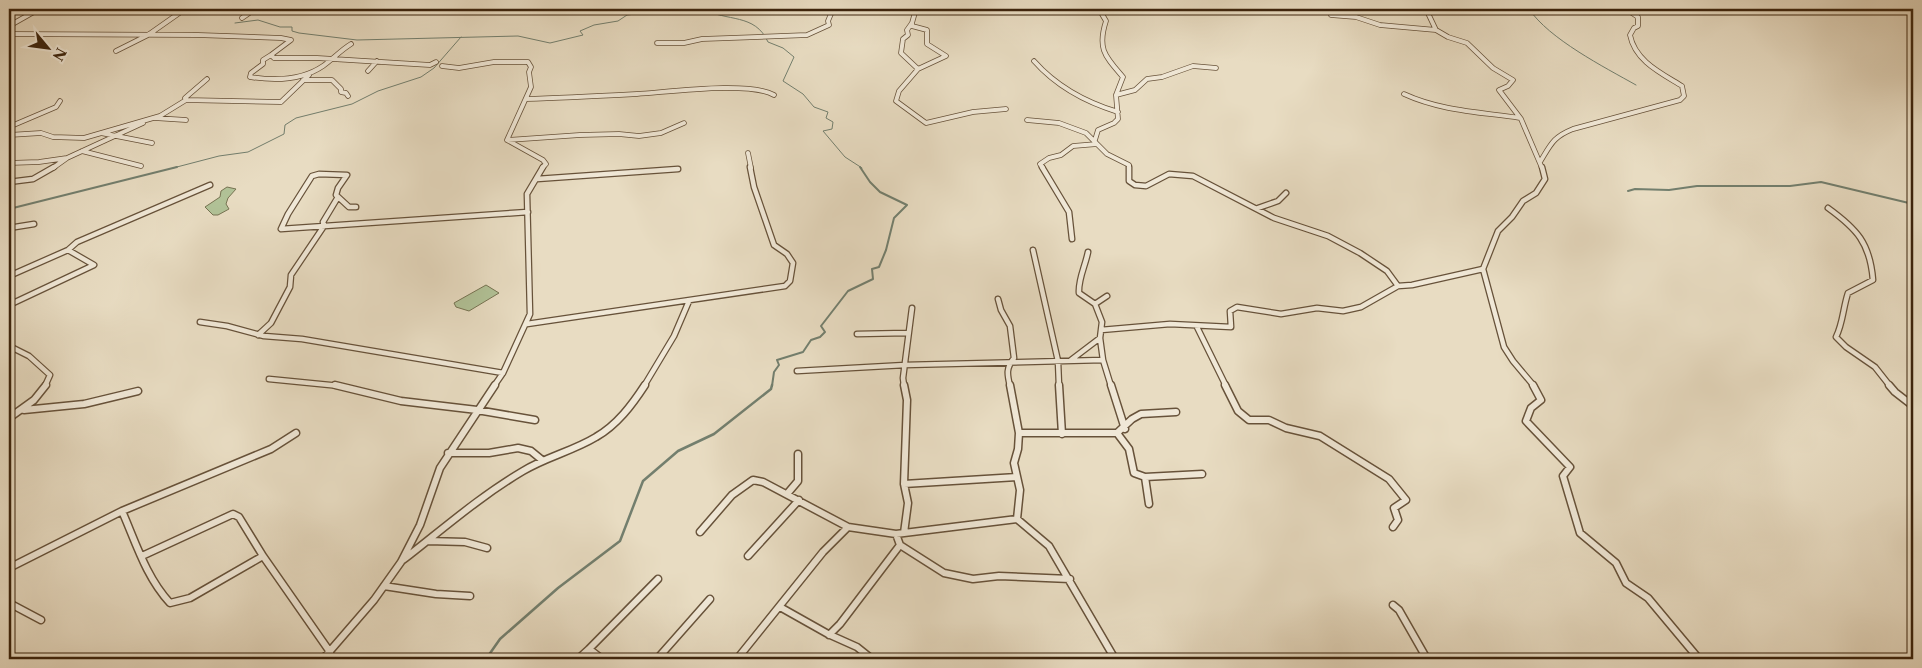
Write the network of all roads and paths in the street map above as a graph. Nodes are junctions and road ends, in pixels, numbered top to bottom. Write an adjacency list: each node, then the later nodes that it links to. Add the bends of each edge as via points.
1 (39, 9): 12 (street)
2 (185, 9): 15 (street)
3 (254, 9): 10 (street)
4 (833, 9): 16 (street, via 829,25 808,35)
5 (916, 9): 11 (street)
6 (1098, 9): 34 (street, via 1106,21 1100,45 1104,56 1122,77)
7 (1426, 9): 13 (street)
8 (1626, 9): 56 (street, via 1638,17 1638,26 1630,36 1632,46 1646,64 1682,86 1684,96 1680,100 1559,135)
9 (1331, 15): 13 (street, via 1380,25)
10 (242, 18)
11 (912, 23): 26 (street, via 903,39 901,54); 26 (street, via 912,26 927,30 927,44 946,56)
12 (9, 26)
13 (1436, 30): 42 (street, via 1467,43 1493,68 1512,80 1499,90 1515,107)
14 (9, 34): 15 (street)
15 (148, 35): 18 (street); 19 (street, via 290,40)
16 (657, 43)
17 (351, 44): 20 (street)
18 (116, 51)
19 (271, 55): 20 (street, via 274,58); 30 (street, via 250,77)
20 (330, 59): 21 (street); 27 (street)
21 (377, 61): 23 (street, via 430,65); 28 (street)
22 (1034, 61): 40 (street, via 1080,98)
23 (436, 62)
24 (442, 66): 36 (street, via 460,68 528,62 531,87)
25 (1216, 68): 34 (street, via 1193,66 1147,80 1135,90)
26 (918, 70): 39 (street, via 914,78 899,89 896,101 926,123 973,112)
27 (314, 71): 30 (street); 31 (street)
28 (368, 71)
29 (207, 79): 37 (street)
30 (291, 79): 31 (street)
31 (304, 80): 35 (street, via 332,80); 37 (street, via 276,103)
32 (1404, 94): 42 (street, via 1417,101 1455,111)
33 (774, 95): 36 (street, via 754,89 718,89)
34 (1116, 95): 40 (street)
35 (348, 96)
36 (526, 99): 50 (street)
37 (186, 100): 41 (street)
38 (60, 101): 46 (street, via 56,107)
39 (1006, 109)
40 (1118, 112): 51 (street, via 1114,123 1098,130)
41 (154, 118): 43 (street); 47 (street); 49 (street)
42 (1520, 118): 56 (street)
43 (186, 120)
44 (1027, 120): 51 (street, via 1069,126 1086,133)
45 (684, 123): 50 (street, via 661,133 639,136 590,134)
46 (9, 127)
47 (100, 133): 48 (street, via 84,138 53,137 41,133); 49 (street)
48 (9, 135)
49 (118, 136): 52 (street); 53 (street)
50 (507, 140): 60 (street, via 543,160 546,164 539,170)
51 (1096, 142): 66 (street, via 1107,154 1129,165 1131,183 1145,186 1155,184 1170,174 1180,174 1204,180 1212,187); 72 (street, via 1073,146 1040,164 1068,212)
52 (152, 143)
53 (81, 151): 55 (street); 58 (street)
54 (748, 153): 81 (street, via 754,188 774,245 793,263 790,281 785,286)
55 (67, 158): 57 (street); 61 (street, via 32,180 19,184)
56 (1540, 162): 76 (street, via 1544,179 1536,193 1523,201 1498,231)
57 (9, 163)
58 (141, 166)
59 (678, 169): 60 (street)
60 (537, 180): 68 (street, via 527,194)
61 (9, 182)
62 (210, 185): 73 (street, via 77,242)
63 (1286, 193): 66 (street, via 1278,201)
64 (338, 197): 65 (street, via 349,207); 70 (street, via 323,222); 70 (street, via 338,188 347,175 312,176 281,229)
65 (356, 207)
66 (1258, 208): 78 (street, via 1274,218 1328,236 1360,253 1387,271)
67 (1828, 208): 103 (street, via 1860,233 1872,263 1873,280 1848,292 1836,337 1875,367 1895,392)
68 (528, 212): 70 (street); 86 (street, via 531,295)
69 (34, 224): 71 (street)
70 (324, 226): 91 (street, via 291,275 290,288 271,323)
71 (9, 228)
72 (1072, 239)
73 (68, 250): 77 (street); 83 (street, via 94,265)
74 (1033, 250): 96 (street)
75 (1088, 252): 82 (street, via 1084,272 1078,281 1078,293)
76 (1483, 269): 78 (street); 159 (street, via 1505,348 1519,370 1538,390 1541,400 1532,408 1526,421 1570,467 1563,476 1580,533 1616,563 1626,583 1648,598)
77 (9, 276)
78 (1398, 286): 87 (street, via 1361,307 1342,312 1317,308 1280,314 1236,307 1230,311 1231,327)
79 (1107, 296): 82 (street)
80 (998, 299): 97 (street, via 1011,333)
81 (689, 301): 86 (street); 116 (street, via 681,324 659,363 624,411 596,437)
82 (1095, 304): 88 (street, via 1102,322)
83 (9, 305)
84 (912, 308): 89 (street)
85 (200, 322): 91 (street)
86 (527, 324): 100 (street)
87 (1197, 327): 88 (street, via 1170,324); 126 (street, via 1238,411 1249,420 1269,420 1286,428 1320,436 1389,479 1406,500 1394,508 1398,520)
88 (1101, 330): 92 (street)
89 (907, 333): 90 (street); 98 (street)
90 (856, 334)
91 (258, 335): 100 (street, via 302,339)
92 (1100, 338): 94 (street); 95 (street)
93 (9, 346): 104 (street, via 30,356 50,375 46,388)
94 (1071, 360): 95 (street); 96 (street)
95 (1103, 360): 109 (street)
96 (1058, 361): 97 (street); 113 (street)
97 (1012, 362): 98 (street); 111 (street, via 1007,372)
98 (905, 365): 99 (street); 120 (street, via 907,437)
99 (797, 371)
100 (503, 373): 105 (street)
101 (269, 379): 105 (street, via 332,384 401,401)
102 (138, 391): 104 (street, via 84,404)
103 (1913, 406)
104 (24, 410): 107 (street)
105 (477, 410): 108 (street); 114 (street)
106 (1176, 412): 109 (street, via 1140,414 1132,418)
107 (9, 418)
108 (536, 420)
109 (1125, 428): 112 (street)
110 (296, 433): 124 (street, via 271,449)
111 (1018, 433): 113 (street); 118 (street, via 1014,463)
112 (1117, 433): 113 (street); 119 (street, via 1129,449 1134,473)
113 (1062, 434)
114 (448, 453): 116 (street, via 518,448 532,450); 137 (street, via 420,525)
115 (798, 454): 121 (street, via 798,481)
116 (542, 460): 131 (street, via 478,500)
117 (1202, 474): 119 (street)
118 (1017, 477): 120 (street); 125 (street, via 1020,501)
119 (1145, 477): 123 (street)
120 (904, 484): 129 (street, via 908,503)
121 (787, 494): 122 (street); 128 (street, via 753,480 732,495)
122 (799, 500): 127 (street); 136 (street)
123 (1149, 504)
124 (122, 511): 134 (street); 138 (street)
125 (1017, 519): 129 (street); 140 (street, via 1049,546)
126 (1393, 526)
127 (848, 527): 130 (street); 146 (street, via 823,552)
128 (700, 532)
129 (904, 533): 130 (street)
130 (896, 534): 132 (street)
131 (428, 542): 133 (street, via 465,542); 137 (street)
132 (900, 545): 140 (street, via 944,573 973,579 999,576); 148 (street)
133 (487, 548)
134 (142, 556): 135 (street, via 233,514 239,517); 135 (street, via 161,594 176,604)
135 (263, 556): 150 (street)
136 (748, 556)
137 (401, 562): 141 (street)
138 (9, 568)
139 (658, 579): 149 (street)
140 (1070, 579): 157 (street)
141 (384, 586): 142 (street); 150 (street)
142 (470, 596)
143 (710, 599): 154 (street)
144 (9, 603): 147 (street)
145 (1393, 605): 158 (street)
146 (780, 607): 148 (street); 155 (street)
147 (41, 620)
148 (829, 635): 156 (street, via 852,644)
149 (589, 649): 152 (street); 153 (street)
150 (330, 652): 151 (street)
151 (323, 659)
152 (578, 659)
153 (602, 659)
154 (657, 659)
155 (737, 659)
156 (872, 659)
157 (1115, 659)
158 (1427, 659)
159 (1699, 659)

